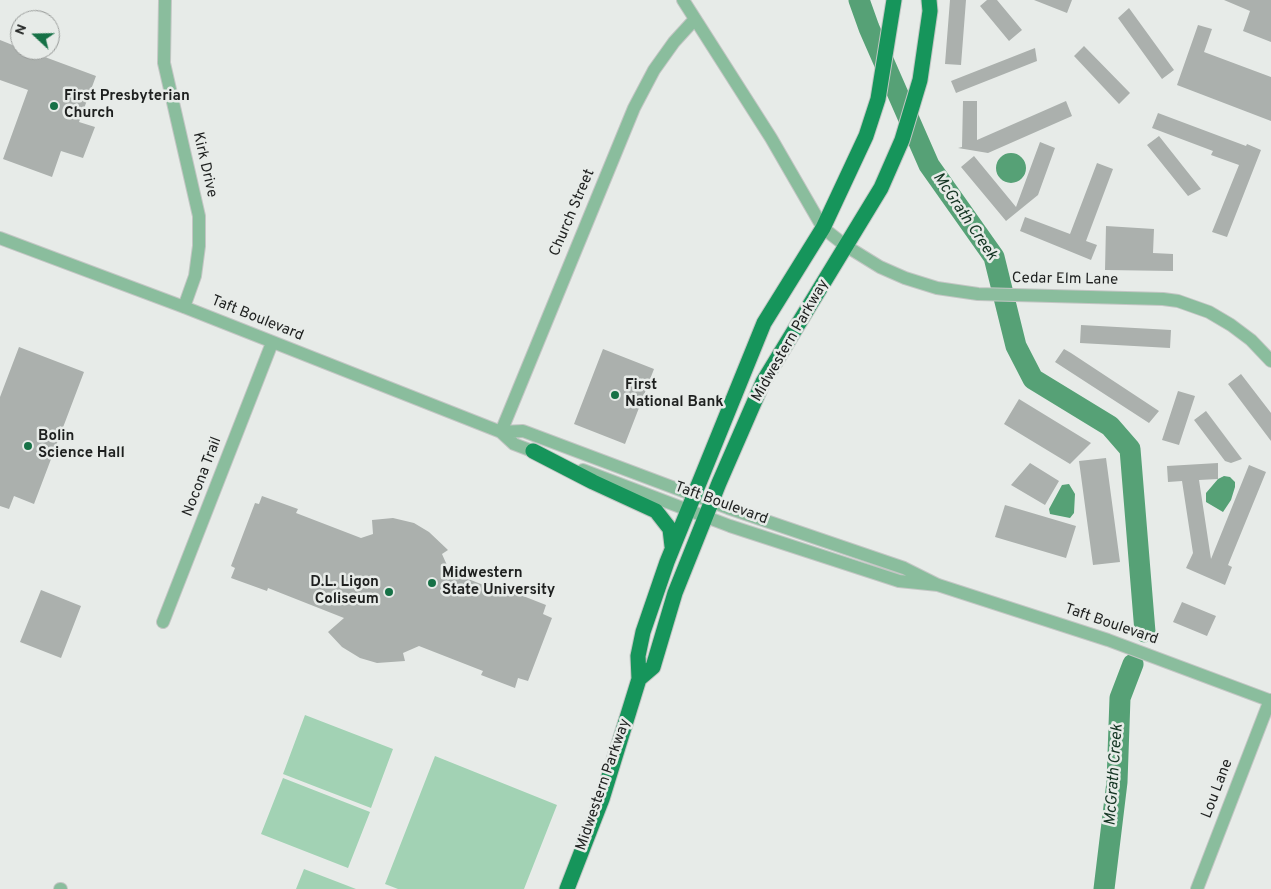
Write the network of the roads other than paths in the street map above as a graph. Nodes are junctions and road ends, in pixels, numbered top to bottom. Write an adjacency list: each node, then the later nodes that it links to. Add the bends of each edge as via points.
1 (164, 0): 9 (street, Kirk Drive, via 164,63 199,216 200,246)
2 (683, 0): 5 (street, Cedar Elm Lane)
3 (894, 0): 6 (main road, Midwestern Parkway, via 878,98 866,136)
4 (929, 0): 8 (main road, Midwestern Parkway, via 920,80 902,140 881,188)
5 (695, 19): 6 (street, Cedar Elm Lane, via 771,138); 12 (street, Church Street, via 654,70 634,108)
6 (823, 228): 8 (street, Cedar Elm Lane); 14 (main road, Midwestern Parkway, via 764,323)
7 (1, 242): 9 (street, Taft Boulevard)
8 (846, 246): 11 (street, Cedar Elm Lane, via 880,267 937,288 992,295 1163,298 1178,301 1209,312 1231,325); 15 (main road, Midwestern Parkway, via 763,382)
9 (184, 307): 10 (street, Taft Boulevard)
10 (272, 343): 12 (street, Taft Boulevard); 20 (street, Nocona Trail)
11 (1271, 361)
12 (501, 432): 13 (street, Taft Boulevard, via 514,444); 14 (street, Taft Boulevard, via 523,431)
13 (532, 451): 16 (street, Taft Boulevard); 18 (main road, via 656,511 670,528)
14 (694, 495): 15 (street, Taft Boulevard); 16 (main road, Midwestern Parkway)
15 (712, 502): 17 (main road, Midwestern Parkway); 19 (street, Taft Boulevard, via 904,568)
16 (688, 510): 17 (street, Taft Boulevard); 18 (main road, Midwestern Parkway)
17 (706, 517): 19 (street, Taft Boulevard, via 899,581); 21 (main road, Midwestern Parkway, via 675,593 653,667)
18 (672, 551): 21 (main road, Midwestern Parkway, via 643,632 638,656)
19 (938, 585): 22 (street, Taft Boulevard, via 1108,640)
20 (163, 622)
21 (639, 679): 23 (main road, Midwestern Parkway, via 602,800)
22 (1270, 701): 24 (street, Lou Lane)
23 (567, 889)
24 (1197, 889)

